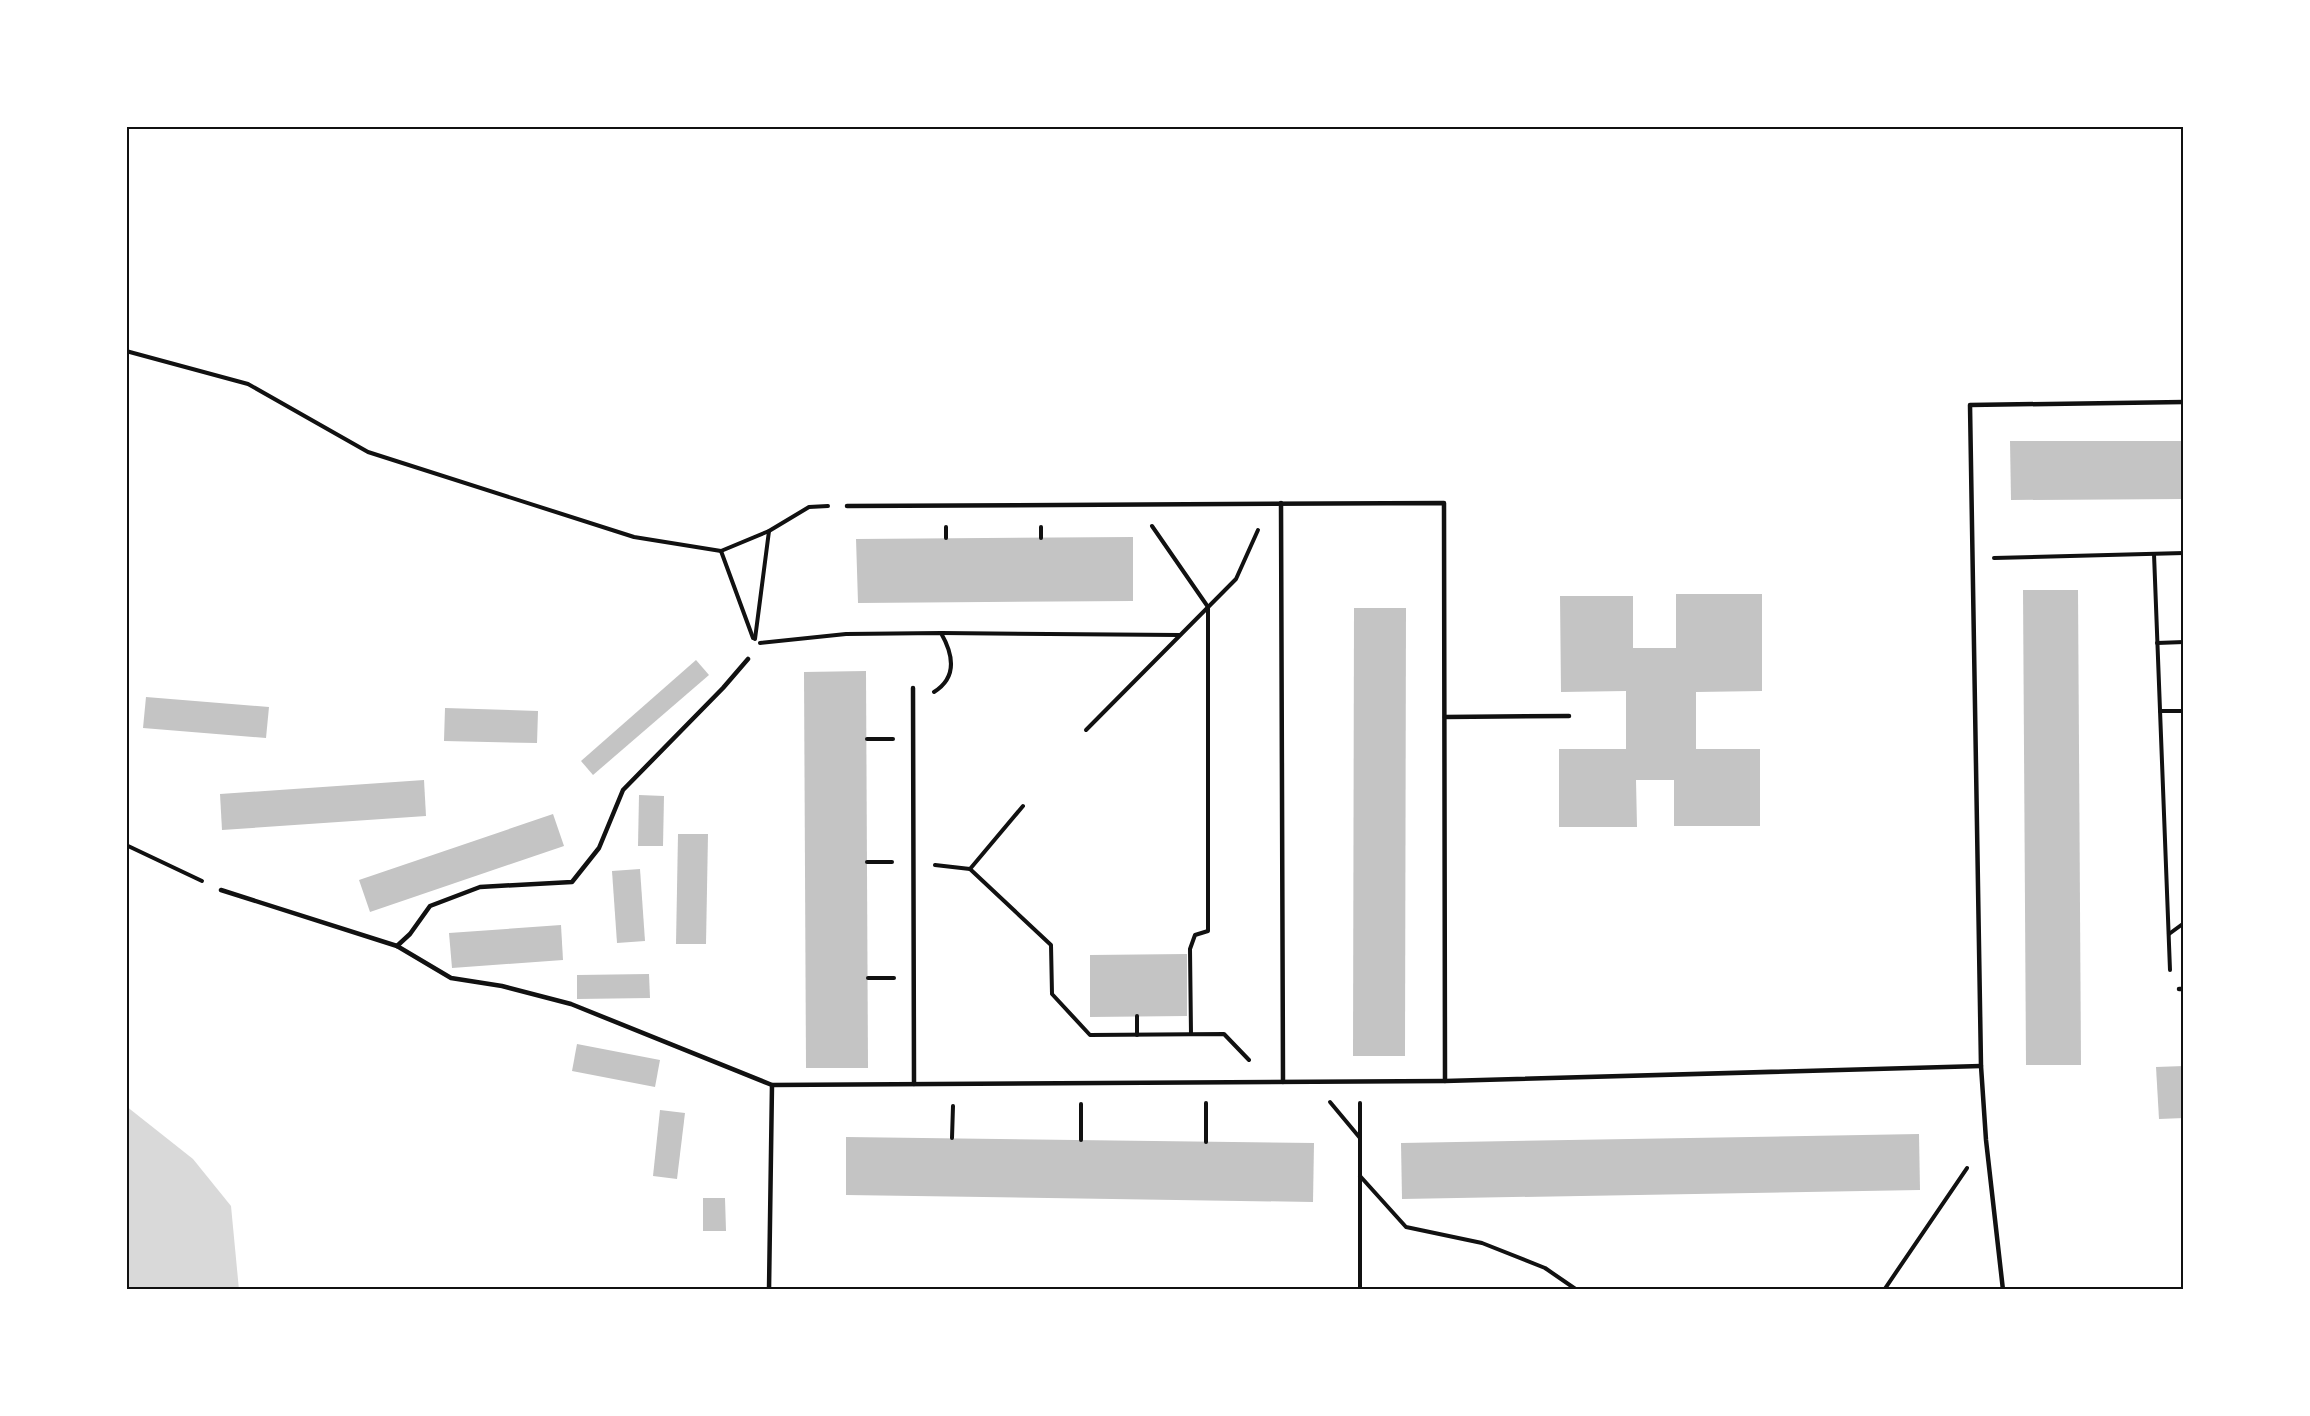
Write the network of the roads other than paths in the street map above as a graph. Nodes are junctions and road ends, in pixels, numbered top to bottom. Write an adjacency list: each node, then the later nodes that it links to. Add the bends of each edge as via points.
1 (2184, 402): 10 (lane, via 1970,405)
2 (1281, 503): 3 (lane); 7 (lane, via 1444,503); 12 (lane)
3 (847, 506)
4 (748, 659): 9 (lane, via 623,790 599,848 572,882 480,886 430,906)
5 (914, 688): 13 (lane)
6 (1569, 716): 7 (lane)
7 (1445, 717): 11 (lane)
8 (221, 890): 9 (lane)
9 (398, 946): 14 (lane, via 451,978 571,1004)
10 (1981, 1066): 11 (lane); 16 (lane)
11 (1445, 1081): 12 (lane)
12 (1283, 1082): 13 (lane)
13 (914, 1084): 14 (lane)
14 (772, 1085): 15 (lane)
15 (769, 1290)
16 (2003, 1290)

